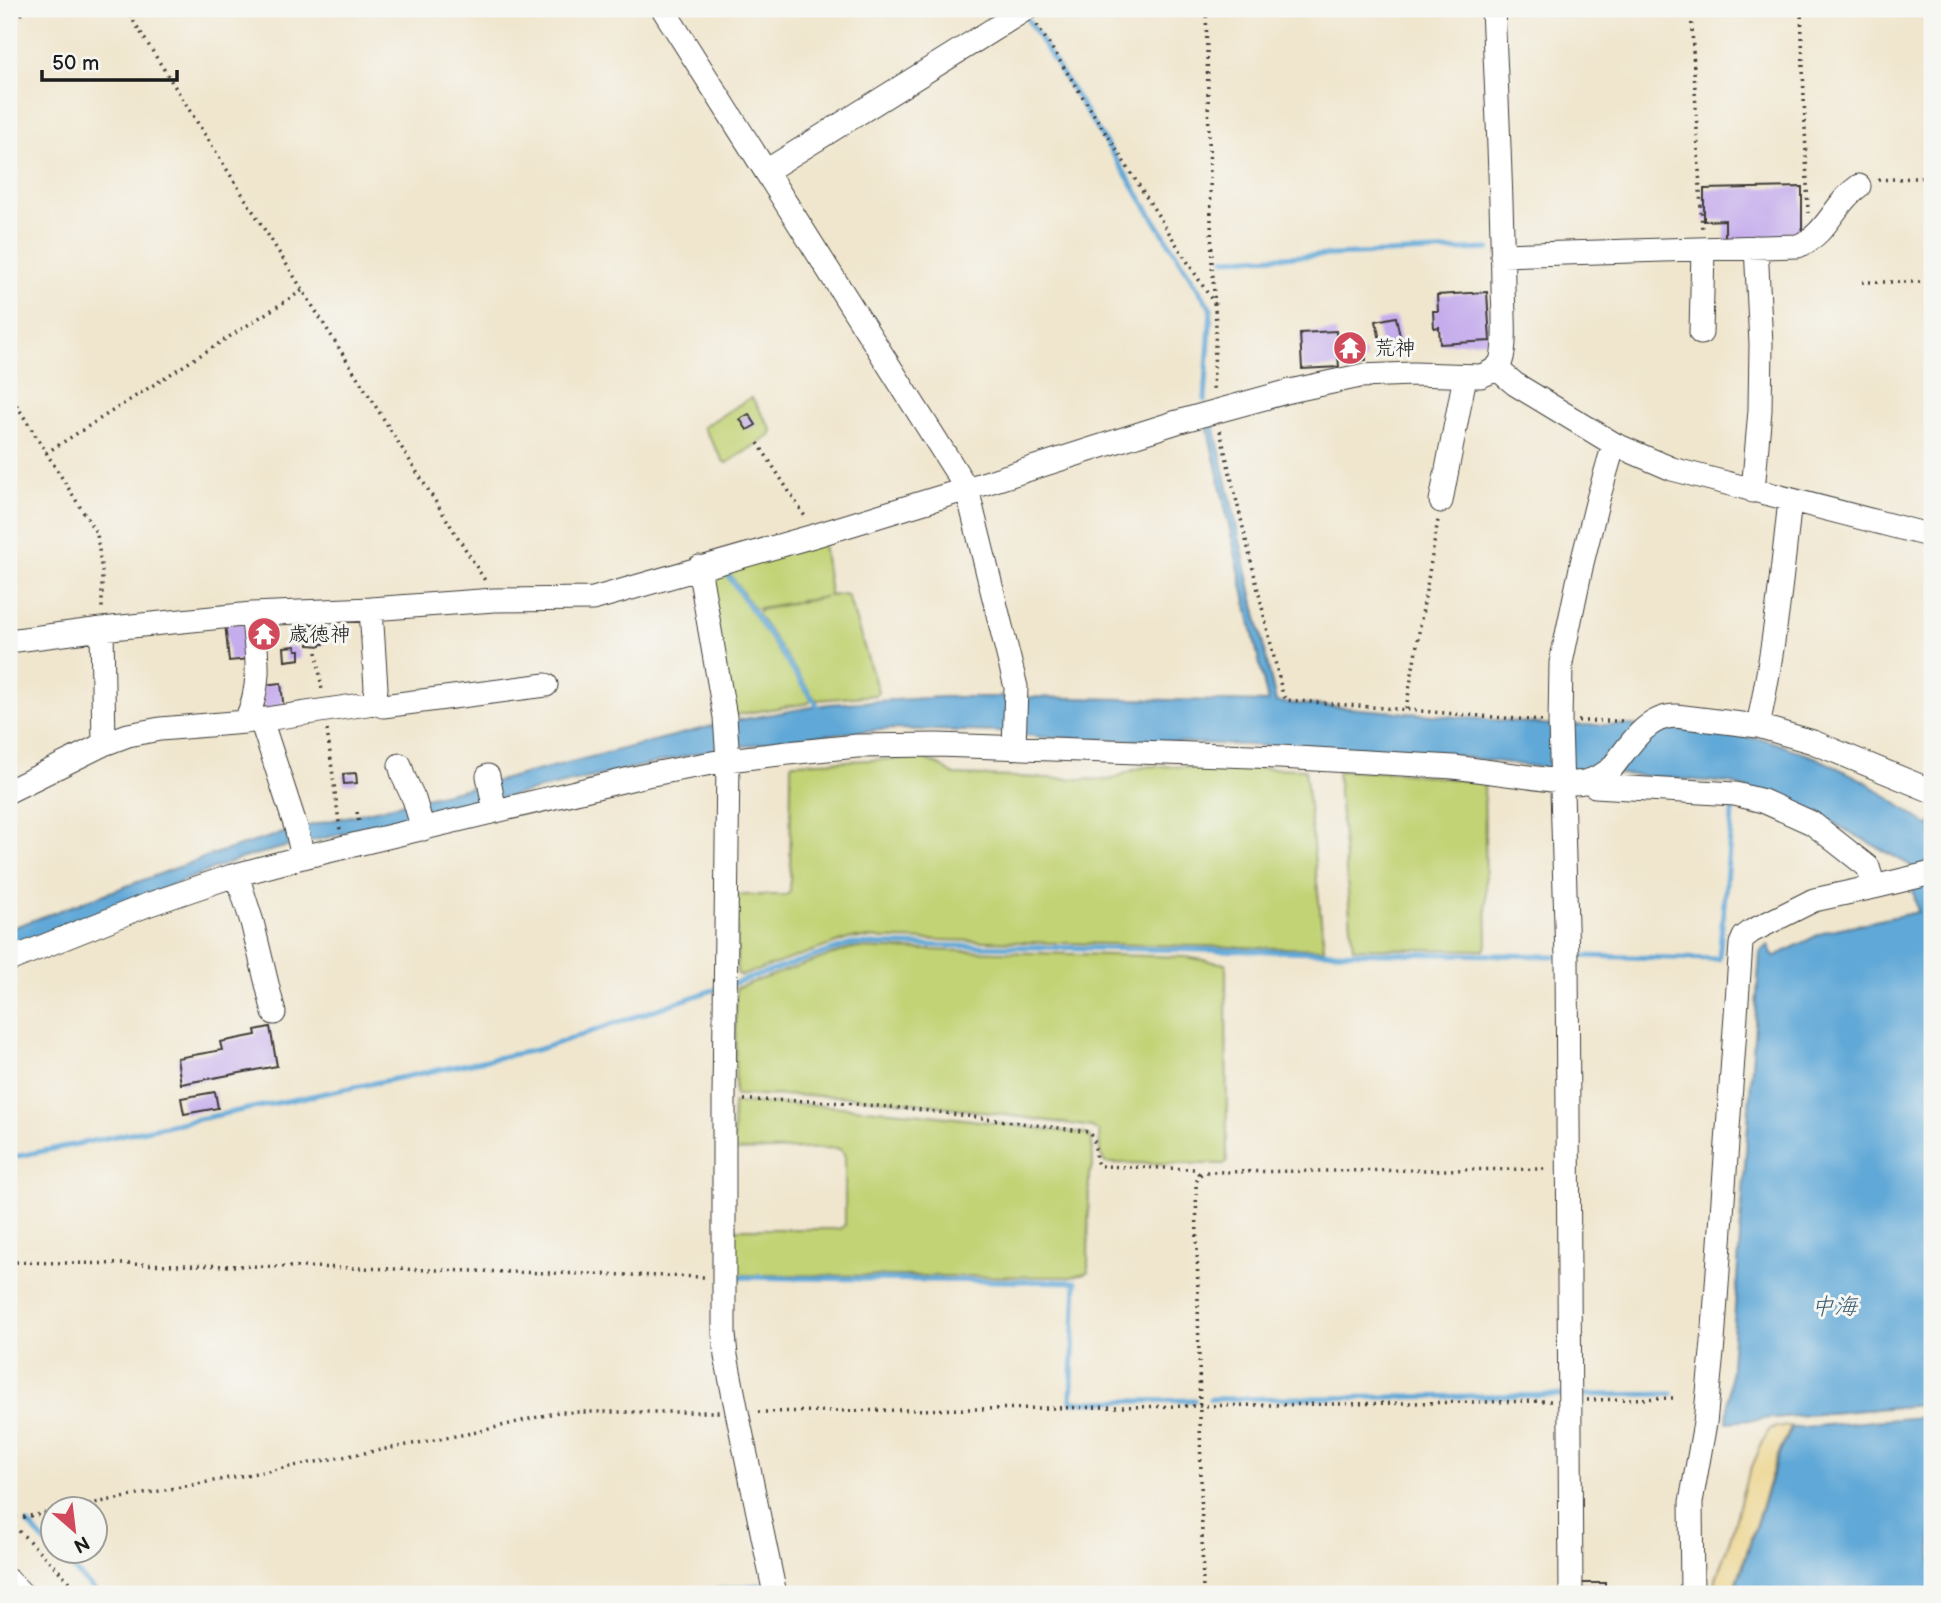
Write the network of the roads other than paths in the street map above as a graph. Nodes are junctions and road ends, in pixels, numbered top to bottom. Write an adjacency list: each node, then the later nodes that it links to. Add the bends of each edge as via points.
1 (663, 9): 4 (street)
2 (1493, 9): 8 (street)
3 (1026, 13): 4 (street)
4 (766, 172): 13 (street)
5 (1860, 186): 6 (street, via 1809,242)
6 (1756, 247): 7 (street); 14 (street, via 1761,344)
7 (1703, 249): 8 (street); 9 (street)
8 (1502, 255): 10 (street, via 1503,345)
9 (1701, 333)
10 (1496, 368): 11 (street, via 1481,376); 12 (street)
11 (1465, 376): 13 (street, via 1360,376 1290,391); 16 (street)
12 (1615, 444): 14 (street, via 1672,469); 31 (street, via 1560,663)
13 (967, 489): 18 (street); 27 (street, via 1016,687)
14 (1753, 491): 15 (street)
15 (1790, 500): 17 (street); 26 (street, via 1779,607)
16 (1441, 501)
17 (1932, 536)
18 (699, 567): 19 (street, via 593,599); 29 (street)
19 (371, 609): 20 (street); 24 (street)
20 (252, 614): 21 (street); 25 (street, via 257,654)
21 (102, 629): 22 (street); 28 (street)
22 (9, 641)
23 (546, 685): 24 (street, via 383,706)
24 (374, 703): 25 (street)
25 (253, 721): 28 (street, via 160,729); 36 (street, via 296,827)
26 (1758, 726): 32 (street, via 1663,718 1649,724 1611,769); 34 (street, via 1813,742)
27 (1014, 743): 29 (street, via 857,746); 31 (street)
28 (104, 744): 33 (street)
29 (728, 756): 35 (street, via 647,775 491,793); 44 (street, via 725,1345)
30 (400, 765): 35 (street)
31 (1561, 777): 32 (street); 45 (street, via 1567,958)
32 (1594, 779): 39 (street, via 1595,786 1735,794 1763,801 1812,823 1868,867)
33 (9, 791)
34 (1932, 791)
35 (419, 816): 36 (street)
36 (302, 854): 37 (street)
37 (237, 875): 40 (street); 41 (street)
38 (1921, 876): 39 (street)
39 (1864, 889): 46 (street, via 1814,900 1752,931 1741,944 1713,1342 1691,1502)
40 (9, 960)
41 (274, 1013)
42 (9, 1581): 43 (street)
43 (22, 1594)
44 (775, 1594)
45 (1572, 1594)
46 (1692, 1594)

